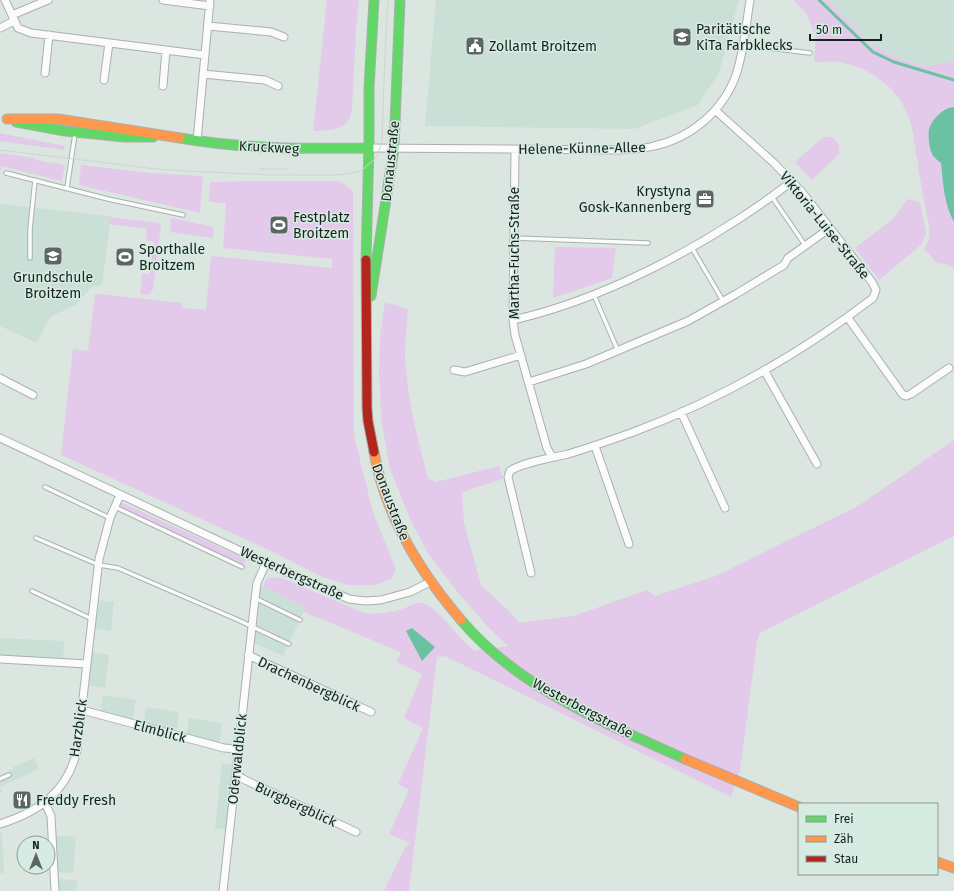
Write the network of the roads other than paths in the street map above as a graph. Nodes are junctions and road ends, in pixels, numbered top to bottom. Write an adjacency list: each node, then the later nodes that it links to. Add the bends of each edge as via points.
1 (5, 0): 8 (street)
2 (48, 0): 8 (street)
3 (163, 0): 7 (street)
4 (374, 0): 29 (main road, Donaustraße, via 369,81)
5 (400, 0): 30 (main road, Donaustraße)
6 (750, 0): 14 (street, Helene-Künne-Allee)
7 (210, 3): 9 (street)
8 (13, 18): 10 (street); 11 (street, via 18,28)
9 (208, 26): 12 (street, via 271,32); 17 (street)
10 (0, 28)
11 (49, 36): 13 (street); 18 (street)
12 (284, 37)
13 (109, 43): 15 (street); 20 (street)
14 (743, 44): 16 (lane); 23 (street, Helene-Künne-Allee, via 736,76)
15 (166, 50): 17 (street); 21 (street)
16 (810, 53)
17 (205, 55): 19 (street)
18 (45, 73)
19 (203, 74): 22 (street, via 265,80); 28 (street)
20 (104, 80)
21 (163, 86)
22 (278, 86)
23 (714, 110): 31 (street, Helene-Künne-Allee, via 692,130 654,147 621,150); 34 (street, Viktoria-Luise-Straße)
24 (3, 118): 25 (main road, Kruckweg, via 58,119); 26 (main road, Kruckweg, via 25,125)
25 (76, 122): 26 (lane); 27 (main road, Kruckweg)
26 (75, 133): 27 (main road, Kruckweg, via 135,138); 35 (lane)
27 (170, 137): 28 (main road, Kruckweg)
28 (197, 141): 29 (main road, Kruckweg, via 251,147)
29 (369, 148): 30 (street, Helene-Künne-Allee); 47 (main road, Donaustraße)
30 (394, 148): 31 (street, Helene-Künne-Allee); 47 (main road, Donaustraße)
31 (515, 150): 39 (street, Martha-Fuchs-Straße)
32 (6, 173): 33 (lane)
33 (35, 180): 35 (lane); 43 (lane)
34 (792, 181): 36 (street); 38 (street, Viktoria-Luise-Straße)
35 (67, 188): 37 (lane)
36 (772, 197): 41 (lane); 42 (street)
37 (183, 215)
38 (830, 228): 41 (street); 46 (street, Viktoria-Luise-Straße, via 876,290 873,298)
39 (513, 238): 40 (lane); 48 (street, Martha-Fuchs-Straße)
40 (648, 243)
41 (806, 246): 45 (street, via 788,258 784,265)
42 (692, 248): 44 (street); 45 (lane)
43 (30, 258)
44 (594, 294): 48 (street); 49 (lane)
45 (723, 301): 49 (street, via 688,321)
46 (848, 318): 51 (street, via 903,395 911,394); 53 (street)
47 (367, 320): 73 (main road, Donaustraße, via 366,396 374,456 393,517 414,558)
48 (513, 320): 50 (street, Martha-Fuchs-Straße)
49 (618, 351): 55 (street)
50 (521, 355): 52 (street, via 465,372); 55 (street, Martha-Fuchs-Straße)
51 (949, 368)
52 (454, 370)
53 (764, 370): 57 (street); 61 (street)
54 (0, 378): 56 (street)
55 (529, 382): 60 (street, Martha-Fuchs-Straße, via 547,448)
56 (33, 395)
57 (681, 412): 59 (street); 65 (street)
58 (0, 438): 63 (street, Westerbergstraße)
59 (595, 446): 60 (street); 68 (street)
60 (552, 457): 72 (street, via 512,469 508,474)
61 (817, 464)
62 (45, 487): 66 (lane)
63 (120, 495): 64 (street, Harzblick); 69 (street, Westerbergstraße)
64 (115, 507): 66 (street, Harzblick); 71 (lane)
65 (725, 508)
66 (110, 518): 70 (street, Harzblick)
67 (36, 538): 70 (lane)
68 (629, 544)
69 (266, 563): 73 (street, Westerbergstraße, via 339,595 360,601 381,600); 75 (street, Oderwaldblick, via 257,583)
70 (99, 565): 76 (street, Harzblick); 78 (lane, via 118,568)
71 (242, 567)
72 (531, 573)
73 (430, 582): 90 (main road, Westerbergstraße, via 474,634 521,674 546,690 607,723 671,753)
74 (32, 591): 76 (lane)
75 (255, 598): 77 (lane); 78 (street, Oderwaldblick)
76 (92, 619): 82 (street, Harzblick)
77 (300, 620)
78 (251, 626): 79 (lane); 80 (street, Oderwaldblick)
79 (289, 644)
80 (248, 655): 84 (street, Drachenbergblick); 85 (street, Oderwaldblick)
81 (0, 658): 82 (street)
82 (87, 664): 83 (street, Harzblick)
83 (82, 710): 85 (street, Elmblick, via 224,748); 89 (street, Harzblick, via 73,764 60,787)
84 (371, 712)
85 (238, 749): 86 (street, Oderwaldblick)
86 (236, 774): 92 (street, Burgbergblick); 96 (street, Oderwaldblick)
87 (9, 775): 88 (lane)
88 (0, 779)
89 (45, 803): 91 (street, Harzblick, via 25,815); 95 (street, via 51,816)
90 (798, 807)
91 (0, 824)
92 (356, 832)
93 (938, 862): 94 (main road)
94 (954, 868)
95 (55, 891)
96 (223, 891)

